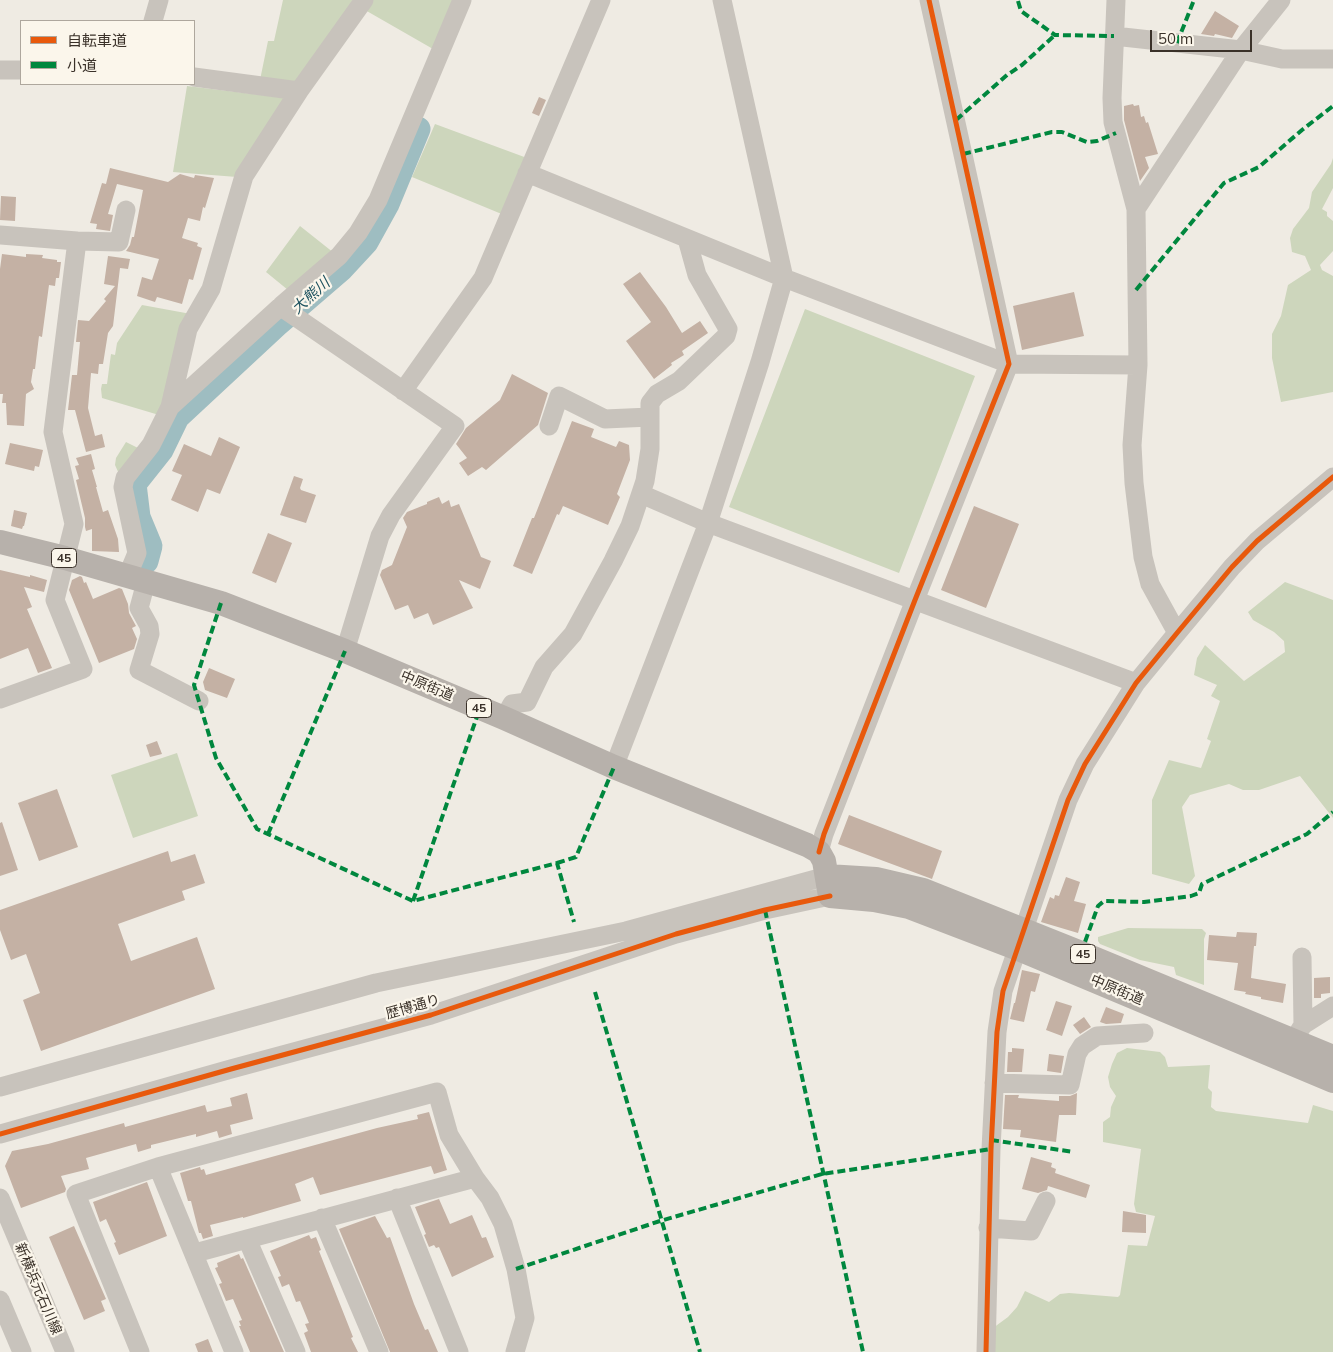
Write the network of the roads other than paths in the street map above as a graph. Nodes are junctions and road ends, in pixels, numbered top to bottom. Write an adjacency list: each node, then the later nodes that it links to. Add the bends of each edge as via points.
1 (159, 0): 9 (street)
2 (364, 0): 16 (street)
3 (462, 0): 24 (street, via 378,200 340,256)
4 (601, 0): 17 (street)
5 (722, 0): 23 (street)
6 (929, 0): 25 (street)
7 (1116, 0): 10 (street)
8 (1281, 0): 11 (street)
9 (153, 20)
10 (1114, 36): 11 (street); 18 (street, via 1113,122)
11 (1242, 50): 12 (street, via 1282,59); 18 (street)
12 (1333, 60)
13 (0, 70): 14 (street)
14 (20, 70)
15 (195, 77): 16 (street)
16 (299, 90): 28 (street, via 244,176 211,289 188,329)
17 (527, 174): 21 (street); 27 (street, via 483,278)
18 (1136, 209): 26 (street)
19 (126, 210): 22 (street, via 119,242)
20 (0, 235): 22 (street)
21 (687, 239): 23 (street); 29 (street, via 696,274 728,328 726,336 679,381 657,394 650,403)
22 (77, 240): 35 (street, via 53,432 74,524)
23 (784, 278): 25 (street); 33 (street)
24 (287, 310): 27 (street); 28 (street)
25 (1009, 364): 26 (street); 37 (street)
26 (1138, 365): 38 (street, via 1132,445 1143,557 1150,584)
27 (403, 391): 39 (street, via 455,426 391,515 380,536)
28 (170, 407): 36 (street, via 151,445 125,478 123,486 137,553)
29 (650, 417): 30 (street, via 605,419 560,396); 32 (street, via 650,449)
30 (549, 426)
31 (1333, 477): 38 (street, via 1244,554)
32 (641, 494): 33 (street); 43 (street, via 618,552 573,634 544,667 526,702 512,704)
33 (708, 523): 37 (street); 44 (street)
34 (0, 542): 35 (main road, 中原街道 / 45)
35 (65, 558): 36 (main road, 中原街道 / 45); 41 (street, via 55,600 83,669)
36 (136, 579): 39 (main road, 中原街道 / 45, via 220,603); 42 (street, via 139,608 150,634 139,670)
37 (915, 600): 40 (street); 45 (street)
38 (1177, 632): 40 (street)
39 (345, 650): 43 (main road, 中原街道 / 45)
40 (1136, 683): 47 (street, via 1085,764 1068,800)
41 (0, 699)
42 (198, 701)
43 (504, 718): 44 (main road, 中原街道 / 45)
44 (614, 767): 45 (main road, 中原街道 / 45)
45 (819, 852): 46 (main road)
46 (829, 886): 47 (main road, 中原街道 / 45); 55 (street, via 376,983); 56 (street, 歴博通り, via 765,910 676,934 431,1015)
47 (1019, 940): 51 (main road, 中原街道 / 45, via 1081,952); 53 (main road, 中原街道 / 45); 54 (street, via 1002,991)
48 (1302, 957): 51 (street)
49 (1333, 1006): 51 (street)
50 (1144, 1032): 54 (street, via 1097,1036 1082,1046 1076,1054 1070,1085)
51 (1299, 1033): 52 (main road, 中原街道 / 45)
52 (1333, 1057)
53 (1333, 1080)
54 (994, 1083): 63 (street)
55 (0, 1087)
56 (0, 1134)
57 (158, 1167): 58 (street, via 437,1092 449,1135); 65 (street); 69 (street, via 76,1194)
58 (475, 1178): 60 (street); 74 (street, via 503,1224 516,1269 525,1318)
59 (0, 1198): 68 (street, 新横浜元石川線)
60 (397, 1198): 62 (street); 73 (street)
61 (1046, 1201): 63 (street, via 1031,1231)
62 (322, 1218): 64 (street); 72 (street)
63 (988, 1228): 75 (street)
64 (247, 1239): 65 (street); 71 (street)
65 (195, 1254): 70 (street)
66 (0, 1300): 67 (street)
67 (22, 1352)
68 (65, 1352)
69 (140, 1352)
70 (234, 1352)
71 (296, 1352)
72 (379, 1352)
73 (459, 1352)
74 (515, 1352)
75 (986, 1352)

